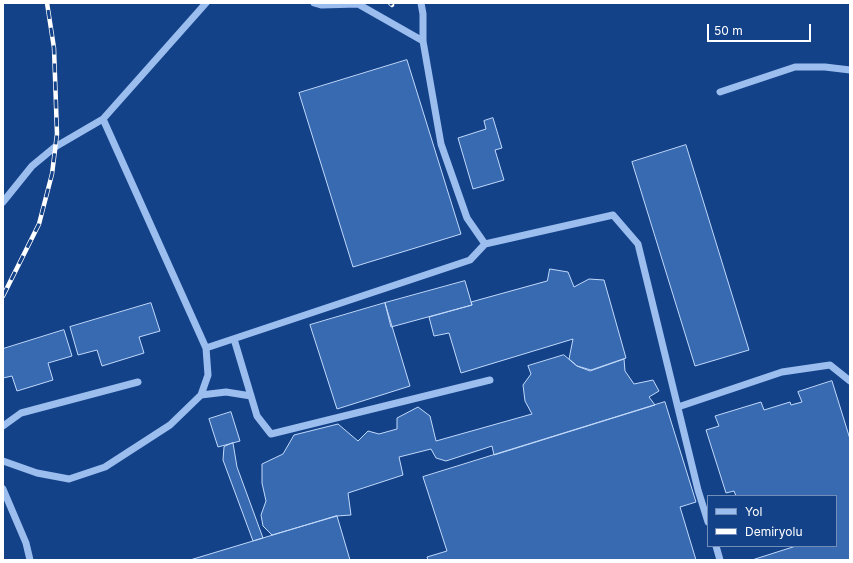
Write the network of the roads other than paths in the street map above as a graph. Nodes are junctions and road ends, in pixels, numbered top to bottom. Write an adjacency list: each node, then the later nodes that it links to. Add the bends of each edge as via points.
1 (206, 3): 7 (lane)
2 (314, 3): 4 (lane, via 358,4)
3 (421, 3): 4 (lane)
4 (423, 41): 9 (lane, via 441,144 467,218)
5 (850, 70): 6 (lane, via 795,67)
6 (720, 92)
7 (103, 119): 8 (lane, via 55,146 32,166); 11 (lane)
8 (3, 202)
9 (485, 244): 10 (lane, via 470,260); 17 (lane, via 614,215 638,244)
10 (234, 339): 11 (lane); 16 (lane)
11 (206, 348): 15 (lane, via 208,376)
12 (490, 380): 16 (lane, via 271,434 257,416)
13 (850, 381): 17 (lane, via 830,365 782,372)
14 (138, 382): 18 (lane, via 21,413)
15 (201, 395): 16 (lane, via 226,392); 19 (lane, via 170,426 105,467 69,479 38,473)
16 (251, 396)
17 (678, 407): 21 (lane)
18 (3, 426)
19 (3, 461)
20 (3, 489): 23 (lane, via 26,543)
21 (707, 519)
22 (716, 547): 24 (lane)
23 (30, 560)
24 (720, 560)

